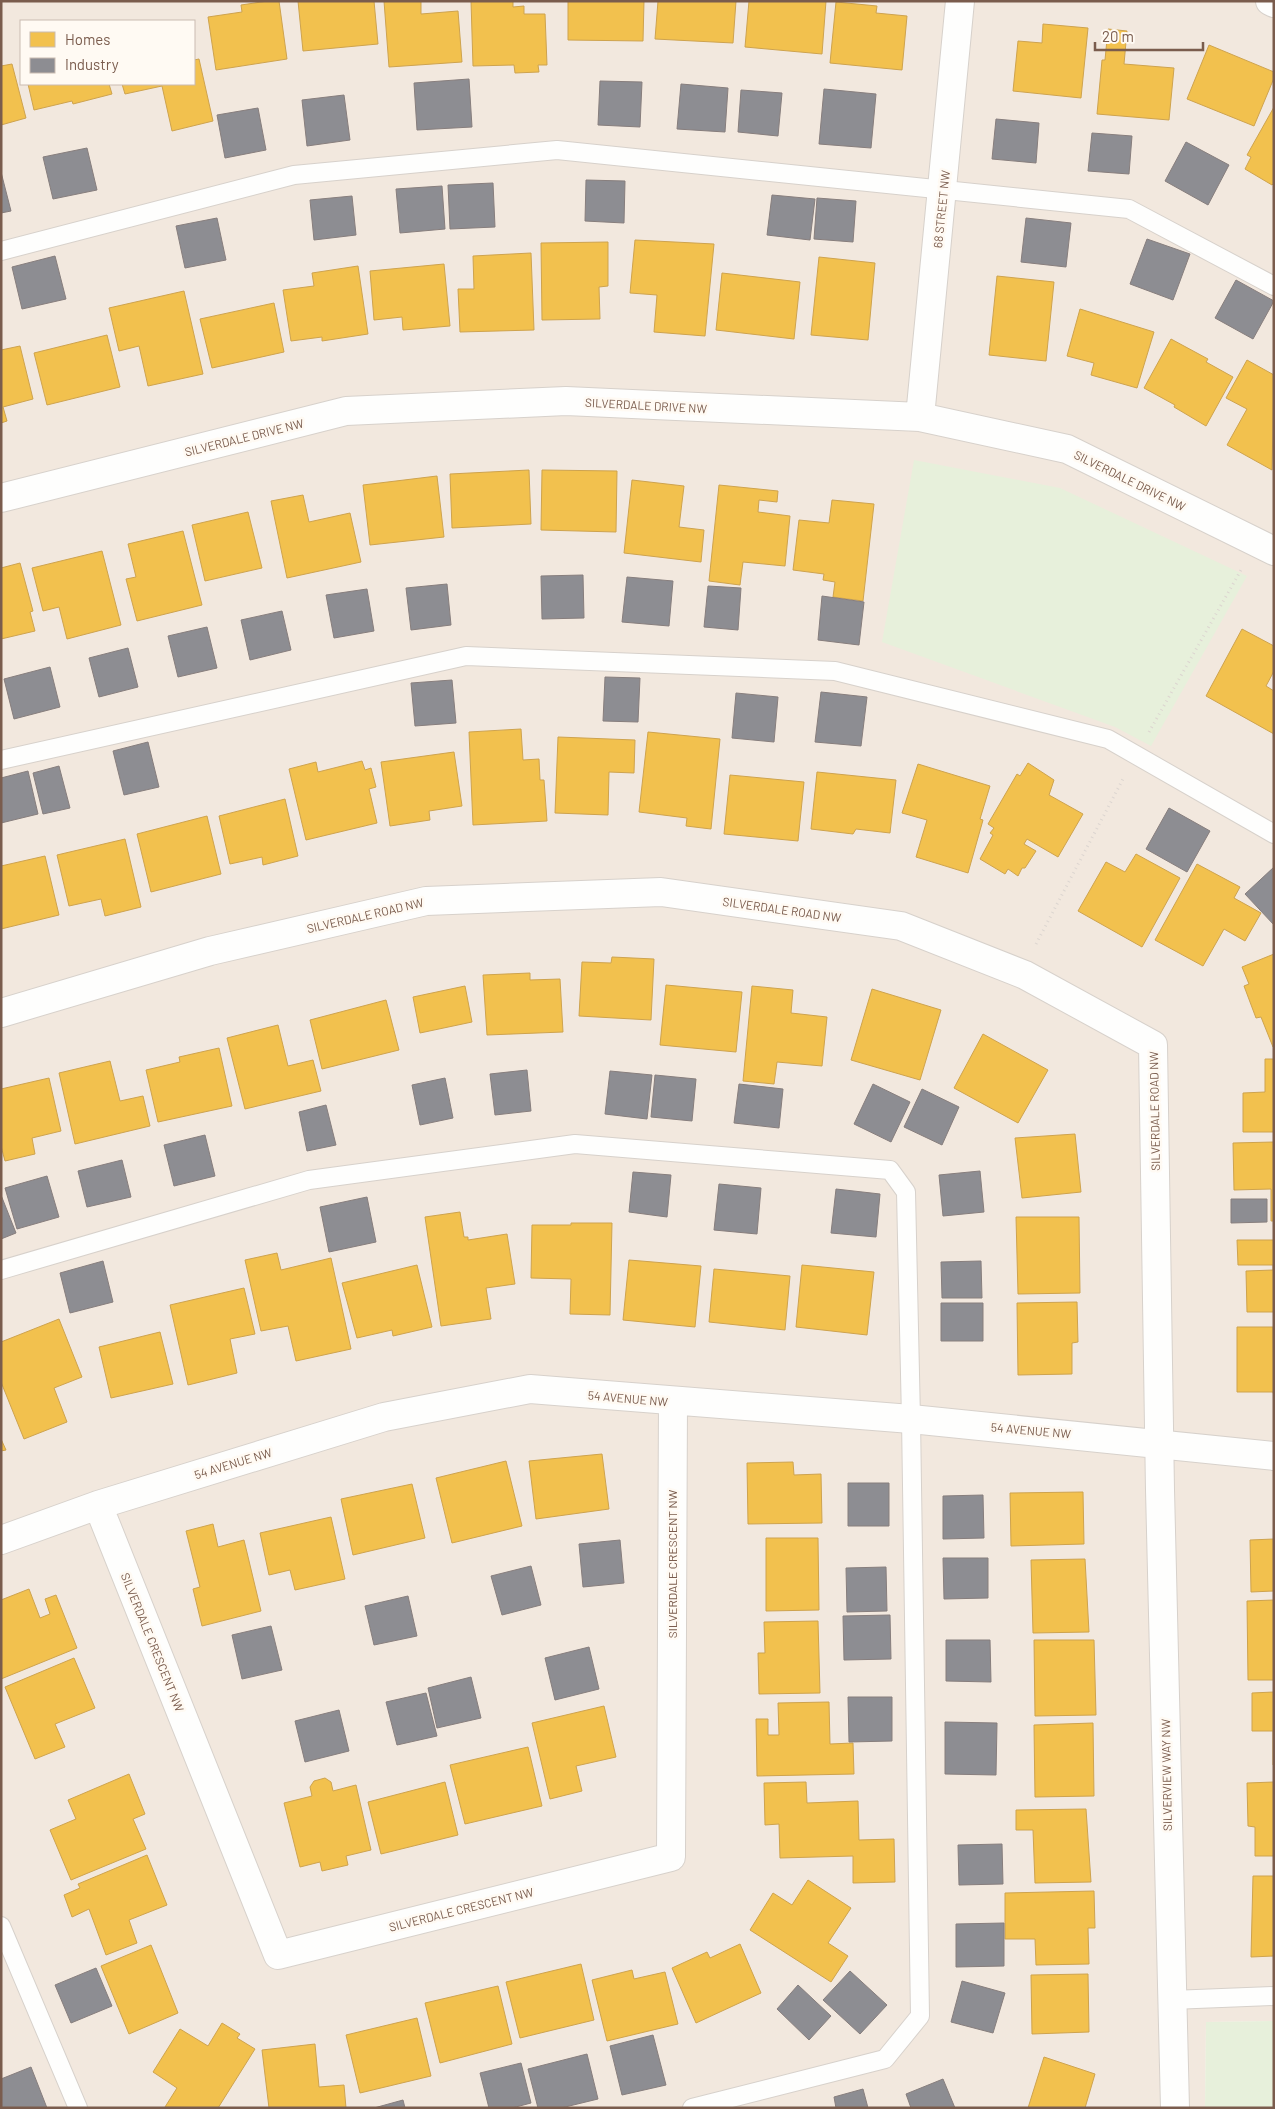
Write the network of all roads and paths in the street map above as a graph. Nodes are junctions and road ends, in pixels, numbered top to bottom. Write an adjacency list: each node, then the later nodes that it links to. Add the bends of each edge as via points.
1 (960, 1): 4 (street, 68 STREET NW)
2 (1270, 1): 3 (street)
3 (1274, 3)
4 (943, 188): 5 (lane, via 556,150 294,174); 6 (lane, via 1129,209); 7 (street, 68 STREET NW)
5 (1, 250)
6 (1274, 286)
7 (920, 417): 8 (street, SILVERDALE DRIVE NW, via 566,401 346,412); 9 (street, SILVERDALE DRIVE NW, via 1067,449)
8 (1, 498)
9 (1265, 547): 10 (path)
10 (1136, 755): 11 (lane, via 1108,739 835,671 466,656); 12 (lane); 13 (path, via 1032,950)
11 (1, 760)
12 (1274, 834)
13 (1025, 975): 14 (street, SILVERDALE ROAD NW, via 901,926 661,892 426,901 210,951); 18 (street, SILVERDALE ROAD NW, via 1153,1045)
14 (1, 1013)
15 (1, 1270): 17 (lane, via 309,1180 574,1144 890,1170 906,1192)
16 (673, 1401): 17 (street, 54 AVENUE NW); 20 (street, 54 AVENUE NW, via 530,1389 384,1417); 20 (street, SILVERDALE CRESCENT NW, via 671,1857 278,1955)
17 (911, 1419): 18 (street, 54 AVENUE NW); 26 (lane, via 920,2016 885,2059)
18 (1159, 1443): 19 (street, 54 AVENUE NW); 24 (street, SILVERVIEW WAY NW)
19 (1274, 1456)
20 (98, 1505): 21 (street, 54 AVENUE NW)
21 (1, 1540)
22 (1, 1926): 25 (lane)
23 (1274, 1996): 24 (lane)
24 (1171, 2000): 27 (street, SILVERVIEW WAY NW)
25 (78, 2108)
26 (692, 2108)
27 (1175, 2108)

